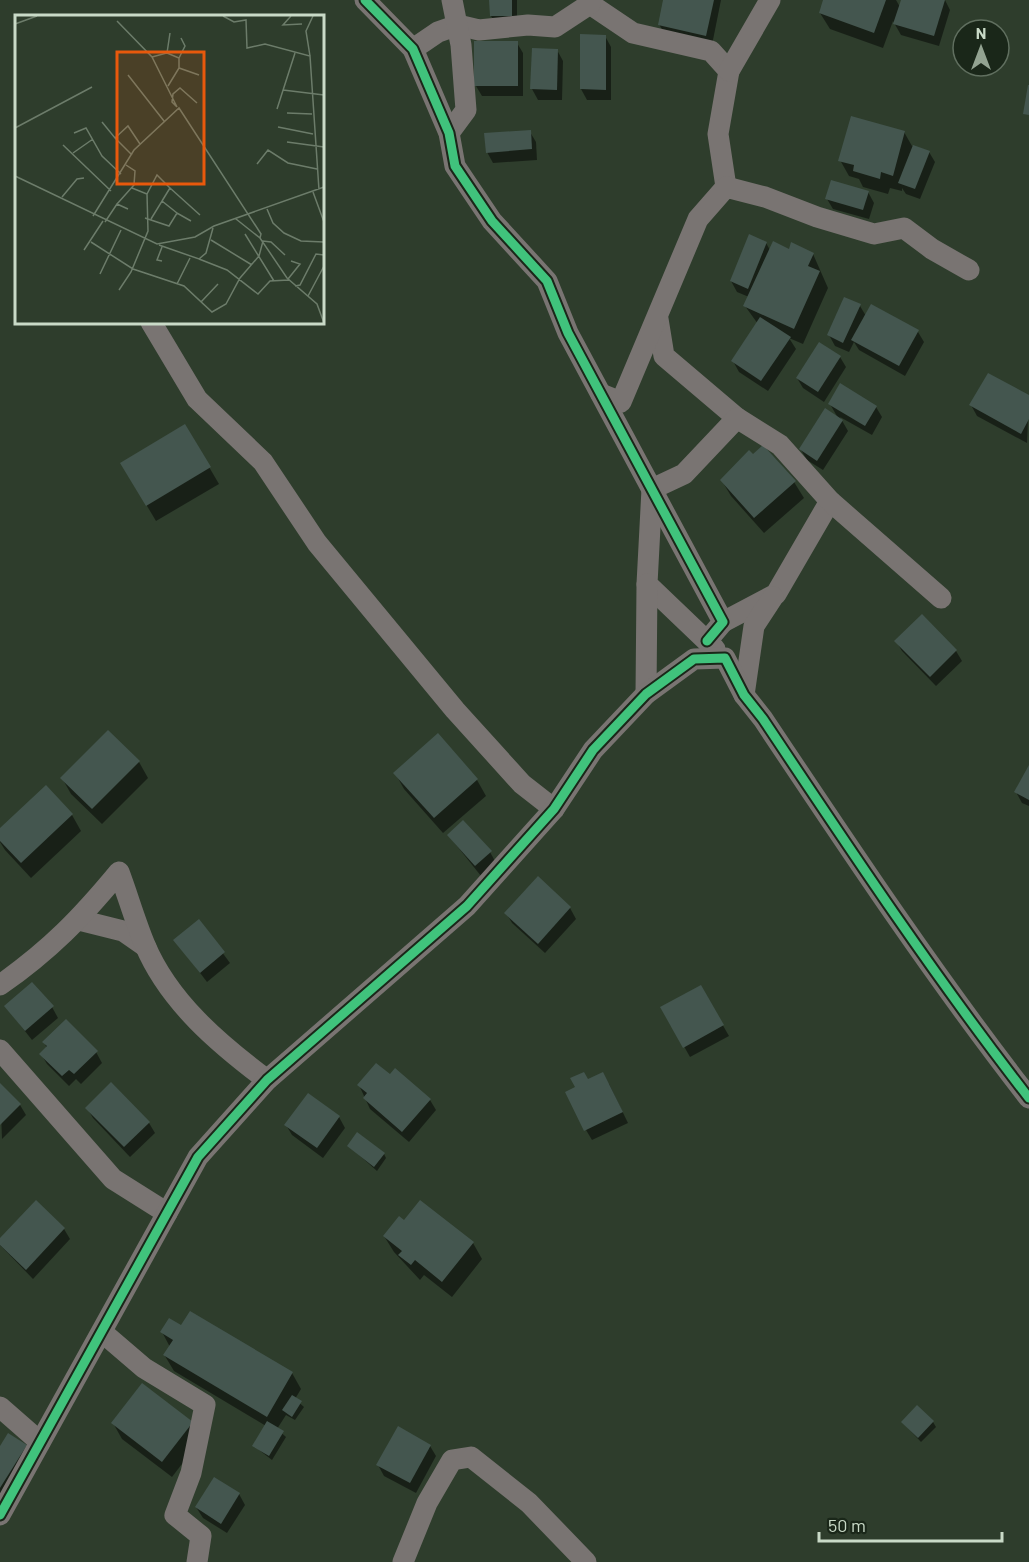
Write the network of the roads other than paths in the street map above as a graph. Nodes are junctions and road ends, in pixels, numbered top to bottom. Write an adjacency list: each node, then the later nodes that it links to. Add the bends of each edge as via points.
1 (365, 0): 6 (street)
2 (452, 0): 5 (street)
3 (770, 0): 7 (street)
4 (590, 2): 5 (street, via 555,27 528,25 479,30); 7 (street, via 633,33 711,51)
5 (458, 25): 6 (street, via 438,32); 8 (street, via 466,110)
6 (413, 49): 8 (street)
7 (729, 71): 9 (street, via 718,134)
8 (449, 133): 13 (street, via 455,166 492,221 547,281 568,333)
9 (726, 187): 10 (street, via 874,234 904,228); 11 (street, via 698,219)
10 (969, 270)
11 (658, 319): 13 (street, via 621,402); 14 (street, via 664,356)
12 (152, 324): 25 (street, via 197,399 263,462 317,543 455,710 522,784)
13 (601, 394): 15 (street)
14 (737, 418): 15 (street, via 684,474); 16 (street, via 780,445)
15 (652, 489): 17 (street); 20 (street)
16 (830, 501): 18 (street); 19 (street)
17 (647, 584): 21 (street); 23 (street)
18 (776, 594): 20 (street); 24 (street, via 754,626)
19 (941, 598)
20 (723, 622): 21 (street)
21 (707, 641): 22 (street)
22 (725, 658): 23 (street, via 694,659); 24 (street)
23 (646, 694): 25 (street, via 593,750)
24 (744, 695): 31 (street, via 951,997)
25 (554, 809): 30 (street, via 467,906)
26 (79, 920): 27 (street, via 123,931); 27 (street, via 119,872); 28 (street)
27 (146, 947): 30 (street, via 173,993 223,1047)
28 (0, 985)
29 (0, 1050): 32 (street, via 113,1179)
30 (267, 1080): 32 (street, via 198,1157)
31 (1029, 1098)
32 (167, 1213): 33 (street)
33 (102, 1332): 35 (street); 37 (street, via 144,1368 205,1404 191,1473 175,1515 201,1536)
34 (0, 1407): 35 (street)
35 (40, 1442): 36 (street)
36 (0, 1515)
37 (197, 1562)
38 (403, 1562): 39 (street, via 427,1503 452,1460 471,1457 529,1503)
39 (586, 1562)

